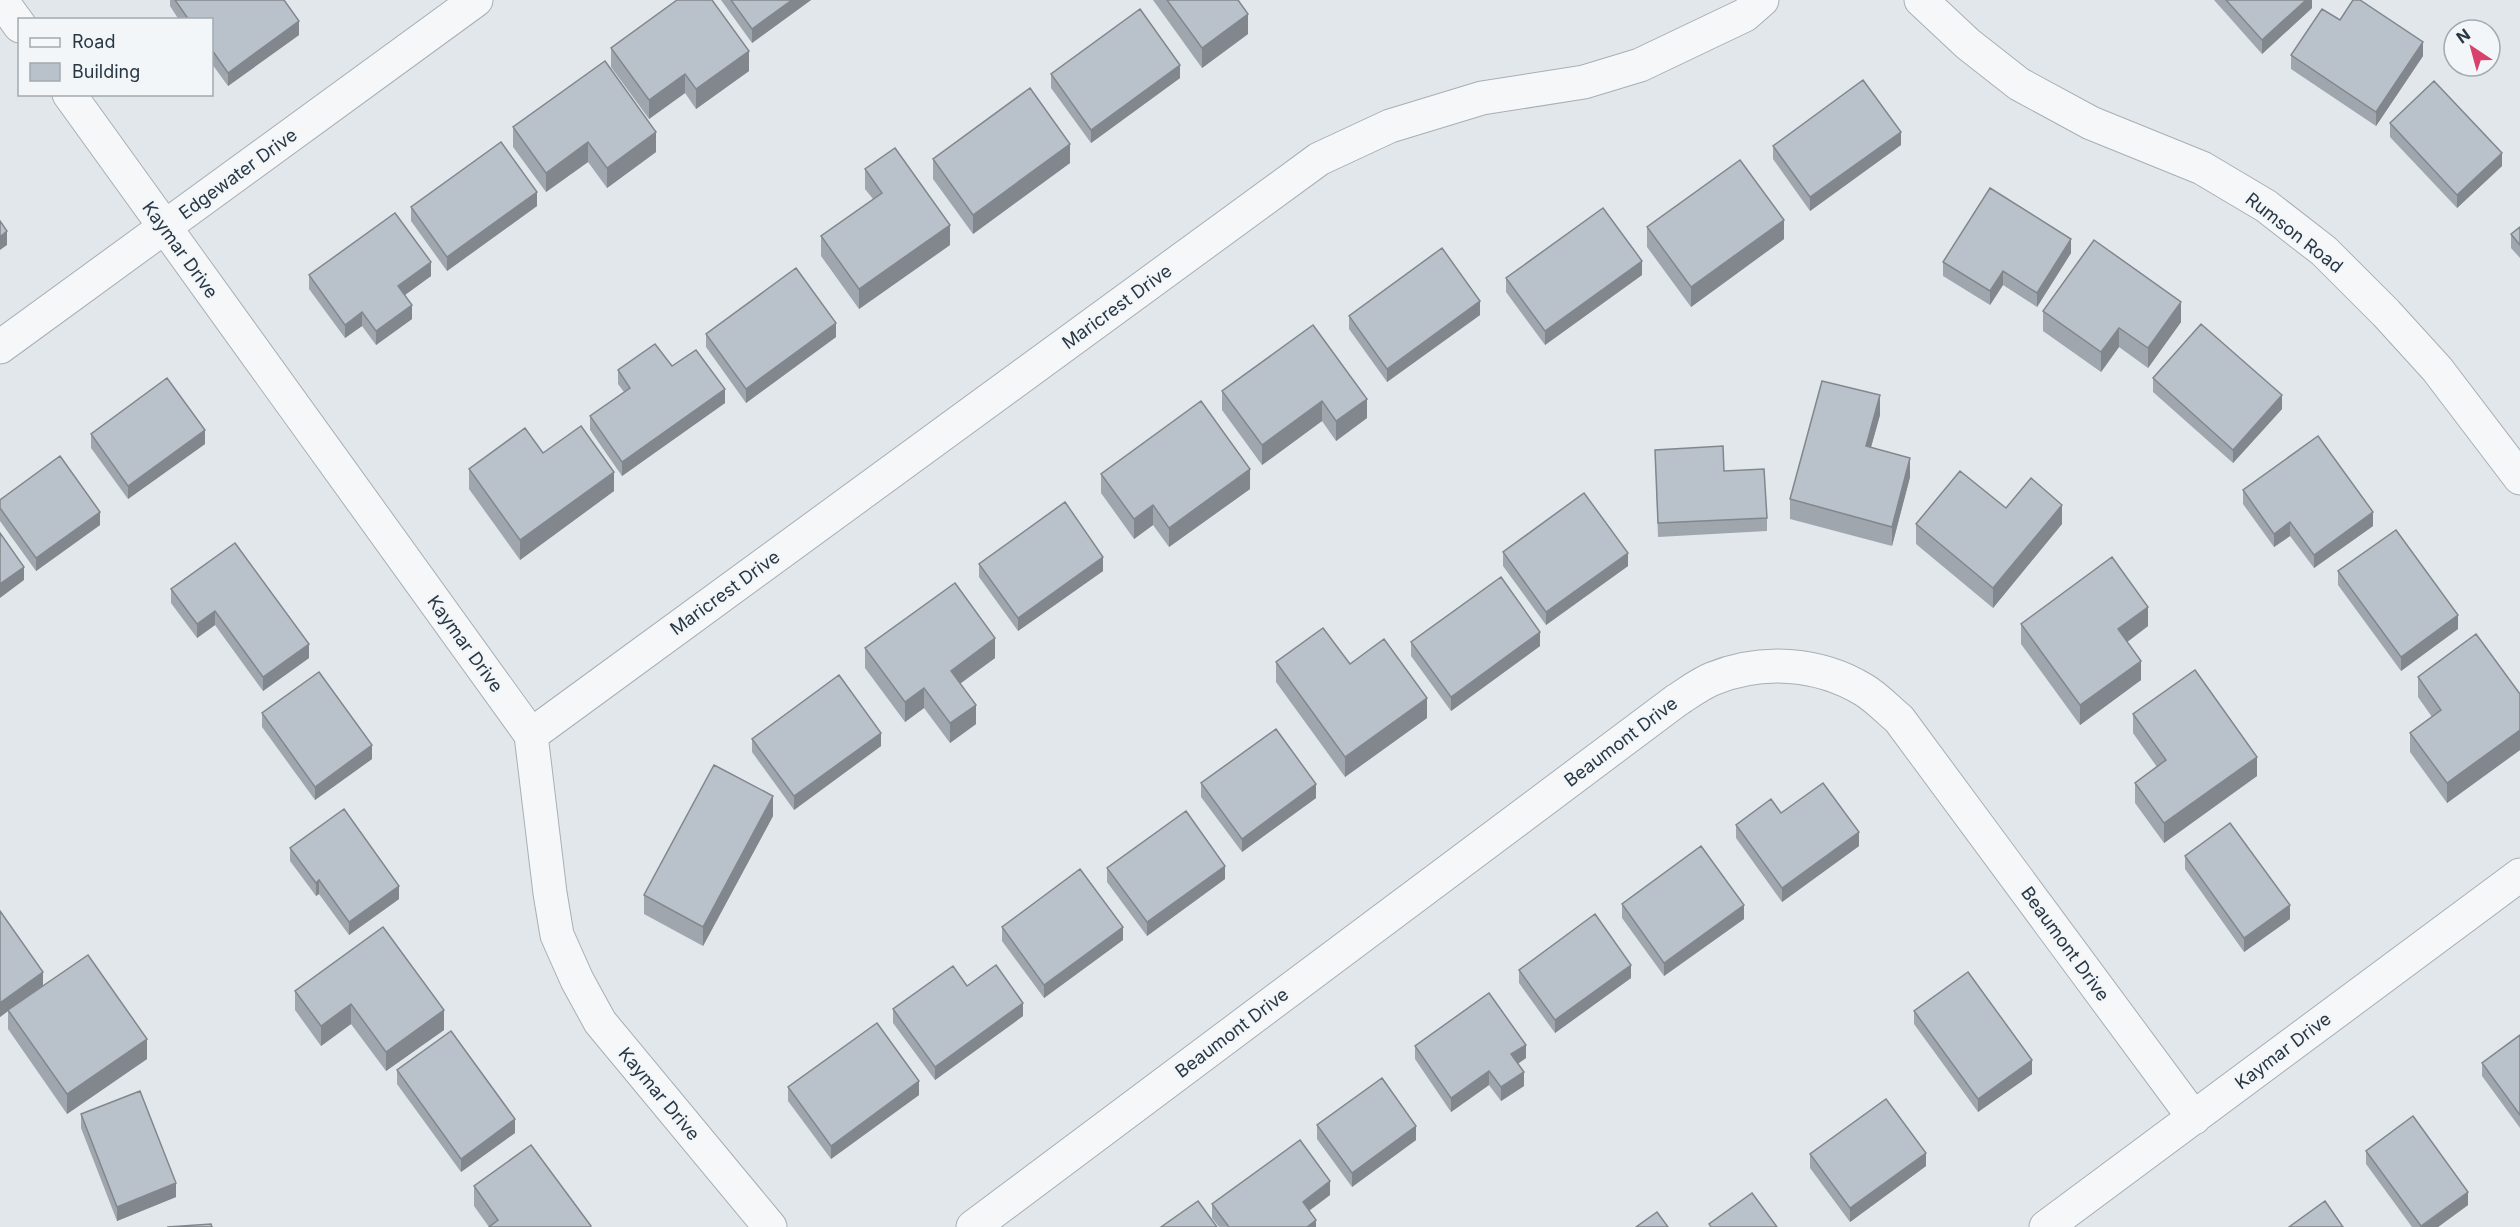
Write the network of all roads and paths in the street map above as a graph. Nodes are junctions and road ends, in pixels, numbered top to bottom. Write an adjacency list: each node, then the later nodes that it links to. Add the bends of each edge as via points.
1 (1, 0): 5 (street)
2 (476, 0): 7 (street, Edgewater Drive)
3 (1762, 0): 10 (street, Maricrest Drive, via 1745,15 1640,65 1584,82 1472,101 1389,126 1319,159)
4 (1921, 0): 9 (street, Rumson Road, via 2019,84 2091,123 2202,168 2266,206 2324,251 2437,369)
5 (18, 23)
6 (70, 96): 7 (street, Kaymar Drive)
7 (164, 228): 8 (street, Edgewater Drive); 10 (street, Kaymar Drive)
8 (0, 347)
9 (2520, 478)
10 (531, 735): 13 (street, Kaymar Drive, via 557,935 577,980 600,1022)
11 (2520, 875): 12 (street, Kaymar Drive)
12 (2194, 1118): 14 (street, Beaumont Drive, via 1899,719 1864,690 1828,673 1789,666 1749,667 1711,679 1677,700); 15 (street, Kaymar Drive)
13 (770, 1227)
14 (973, 1227)
15 (2046, 1227)

